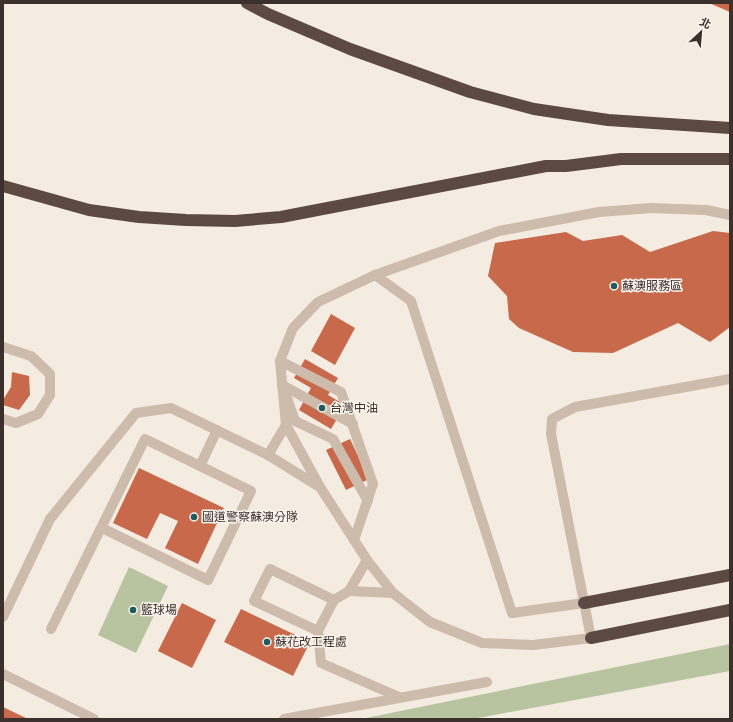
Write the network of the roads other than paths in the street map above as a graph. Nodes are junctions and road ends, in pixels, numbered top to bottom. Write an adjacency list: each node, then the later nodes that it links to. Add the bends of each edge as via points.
1 (247, 3): 2 (highway, via 350,50 470,92 534,109)
2 (608, 120): 3 (highway); 4 (highway)
3 (730, 120)
4 (730, 128)
5 (698, 158): 6 (highway); 7 (highway); 8 (highway, via 621,159 546,166 281,216 235,221 170,219 89,210)
6 (730, 159)
7 (730, 163)
8 (3, 186)
9 (730, 215): 10 (lane, via 706,210 651,208 599,212 498,231)
10 (375, 275): 12 (lane, via 318,302 293,328); 30 (lane, via 411,300 512,613)
11 (3, 347): 15 (lane, via 31,356 50,374 50,395 38,414 16,423)
12 (280, 361): 14 (lane); 16 (lane, via 341,392)
13 (730, 379): 30 (lane, via 575,407 552,419 551,434)
14 (282, 385): 16 (lane); 17 (lane); 22 (lane, via 295,421 333,439)
15 (3, 419)
16 (352, 424): 22 (lane, via 373,484)
17 (286, 425): 19 (lane); 21 (lane)
18 (218, 430): 19 (lane); 20 (lane); 32 (lane, via 171,408 136,413 50,519)
19 (268, 455): 21 (lane)
20 (200, 466): 23 (lane, via 145,439); 23 (lane, via 251,491 208,580)
21 (320, 487): 24 (lane)
22 (368, 501): 24 (lane)
23 (102, 528): 33 (lane)
24 (354, 540): 25 (lane)
25 (367, 560): 27 (lane); 28 (lane)
26 (730, 575): 30 (highway)
27 (349, 591): 28 (lane); 29 (lane)
28 (393, 593): 35 (lane, via 430,622 482,643 534,645)
29 (334, 600): 34 (lane); 34 (lane, via 270,569 254,601)
30 (584, 603): 35 (lane)
31 (730, 609): 35 (highway)
32 (3, 618)
33 (51, 629)
34 (318, 631): 38 (lane, via 321,663)
35 (591, 638)
36 (3, 674): 39 (lane)
37 (487, 682): 38 (lane)
38 (400, 697): 40 (lane)
39 (94, 719)
40 (284, 719)

